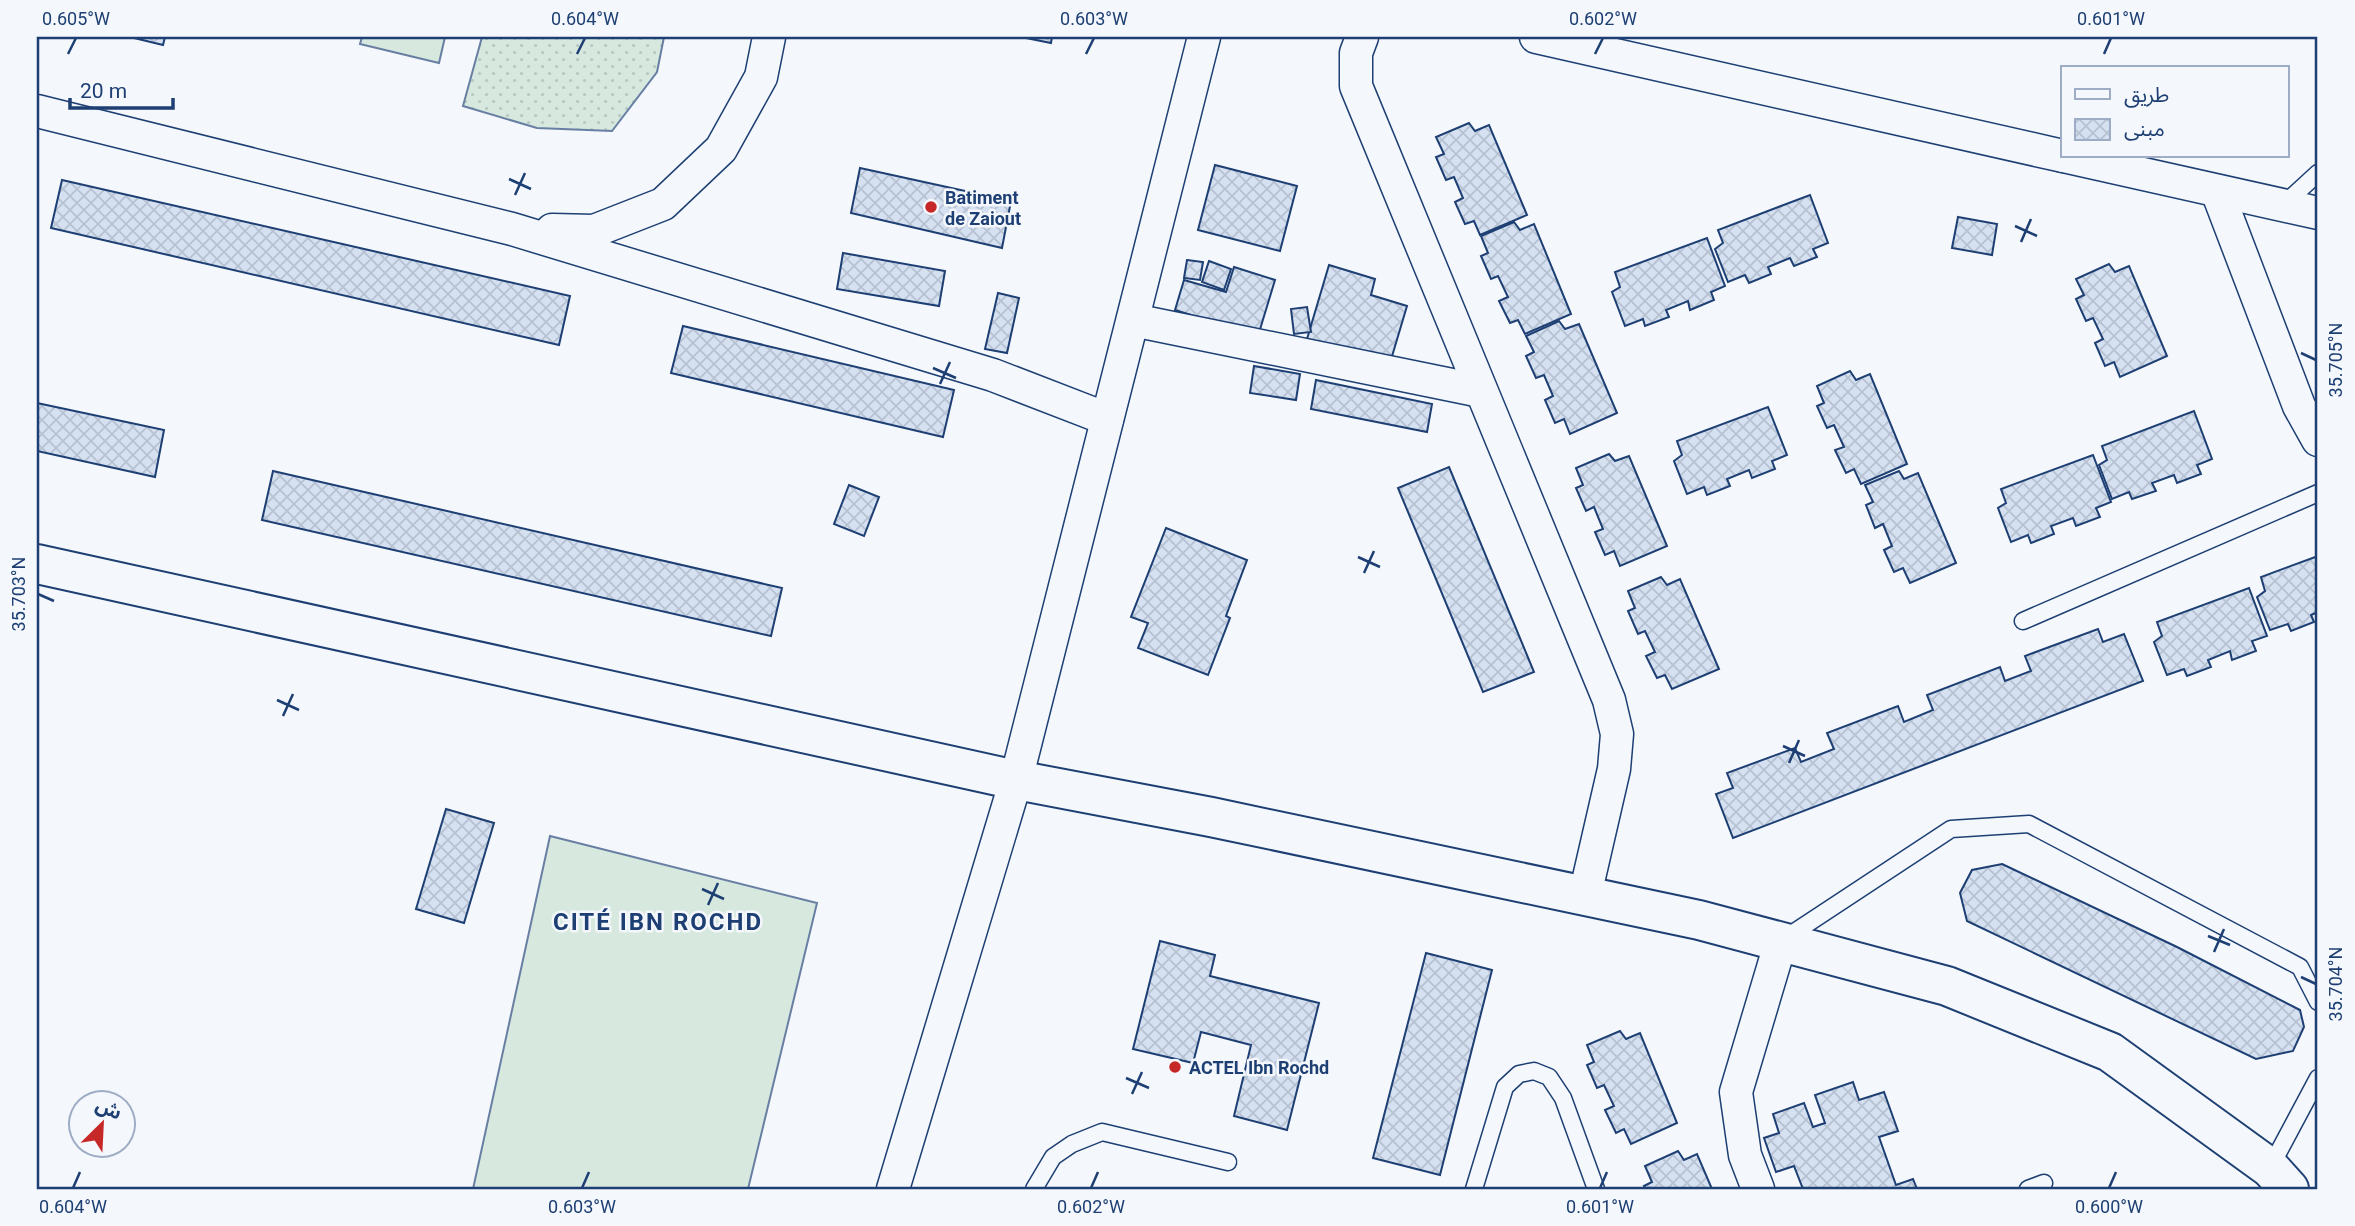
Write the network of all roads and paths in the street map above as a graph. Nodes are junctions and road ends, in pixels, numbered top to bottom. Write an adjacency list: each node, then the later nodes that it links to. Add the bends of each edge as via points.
1 (768, 37): 12 (street, via 761,77 721,149 663,204 594,231)
2 (1204, 37): 13 (street)
3 (1362, 37): 14 (street, via 1356,53 1356,86)
4 (1536, 37): 6 (street)
5 (37, 111): 12 (street)
6 (2061, 156)
7 (2072, 158): 9 (street)
8 (2318, 173): 10 (lane)
9 (2217, 191): 10 (street); 16 (street, via 2299,406)
10 (2283, 205): 11 (street)
11 (2318, 213)
12 (512, 229): 15 (street, via 993,375)
13 (1133, 320): 14 (street); 15 (street)
14 (1481, 391): 21 (street, via 1609,700 1617,734 1614,769)
15 (1107, 419): 20 (street)
16 (2318, 440)
17 (2318, 493): 19 (lane)
18 (37, 565): 20 (street)
19 (2023, 621)
20 (1016, 780): 21 (street); 28 (street)
21 (1585, 895): 22 (street)
22 (1781, 941): 23 (lane, via 1951,829 2029,824 2300,967); 26 (street, via 1947,986 2110,1052); 32 (street, via 1736,1092 1745,1155)
23 (2318, 1002)
24 (2318, 1078): 26 (lane)
25 (1228, 1162): 29 (lane, via 1102,1132 1054,1157)
26 (2280, 1178)
27 (2044, 1183): 33 (lane)
28 (892, 1189)
29 (1034, 1189)
30 (1474, 1189): 31 (lane, via 1505,1087 1519,1074 1534,1071 1549,1077 1563,1098)
31 (1595, 1189)
32 (1758, 1189)
33 (2028, 1189)

